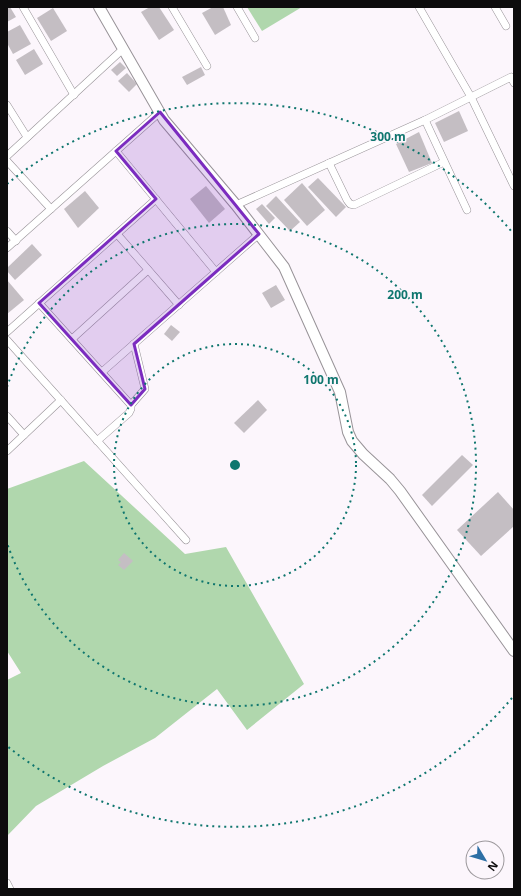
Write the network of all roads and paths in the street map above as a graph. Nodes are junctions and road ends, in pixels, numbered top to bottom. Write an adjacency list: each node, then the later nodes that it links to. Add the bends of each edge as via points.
1 (23, 7): 12 (street)
2 (100, 7): 9 (street)
3 (172, 7): 10 (street)
4 (237, 7): 8 (street)
5 (419, 7): 13 (street)
6 (495, 7): 7 (street)
7 (506, 26)
8 (255, 38)
9 (123, 49): 12 (street); 15 (street)
10 (207, 66)
11 (514, 83): 13 (street, via 511,77)
12 (74, 95): 17 (street)
13 (471, 97): 16 (street); 23 (street)
14 (7, 105): 17 (street)
15 (160, 112): 18 (street); 25 (street)
16 (425, 120): 21 (street); 22 (street)
17 (27, 137): 19 (street)
18 (116, 151): 24 (street); 26 (street)
19 (7, 156)
20 (7, 161): 26 (street)
21 (444, 162): 22 (street, via 354,205 347,200); 27 (street)
22 (329, 163): 25 (street)
23 (514, 186)
24 (156, 199): 29 (street); 34 (street)
25 (236, 205): 30 (street)
26 (51, 209): 31 (street)
27 (467, 210)
28 (7, 231): 31 (street)
29 (117, 234): 33 (street); 35 (street)
30 (259, 234): 34 (street); 49 (street, via 284,267 337,383 352,441 400,491)
31 (16, 241): 32 (street)
32 (7, 248)
33 (148, 270): 36 (street); 38 (street)
34 (216, 272): 36 (street)
35 (39, 303): 37 (street); 38 (street)
36 (179, 305): 40 (street)
37 (7, 332)
38 (72, 339): 41 (street)
39 (7, 340): 42 (street)
40 (134, 344): 41 (street); 43 (street, via 145,389)
41 (102, 372): 43 (street)
42 (61, 400): 45 (street); 46 (street)
43 (131, 405): 46 (street, via 129,413)
44 (7, 416): 45 (street)
45 (24, 435): 47 (street)
46 (98, 441): 48 (street)
47 (7, 451)
48 (186, 540)
49 (514, 651)
50 (7, 883): 51 (street)
51 (10, 889)

